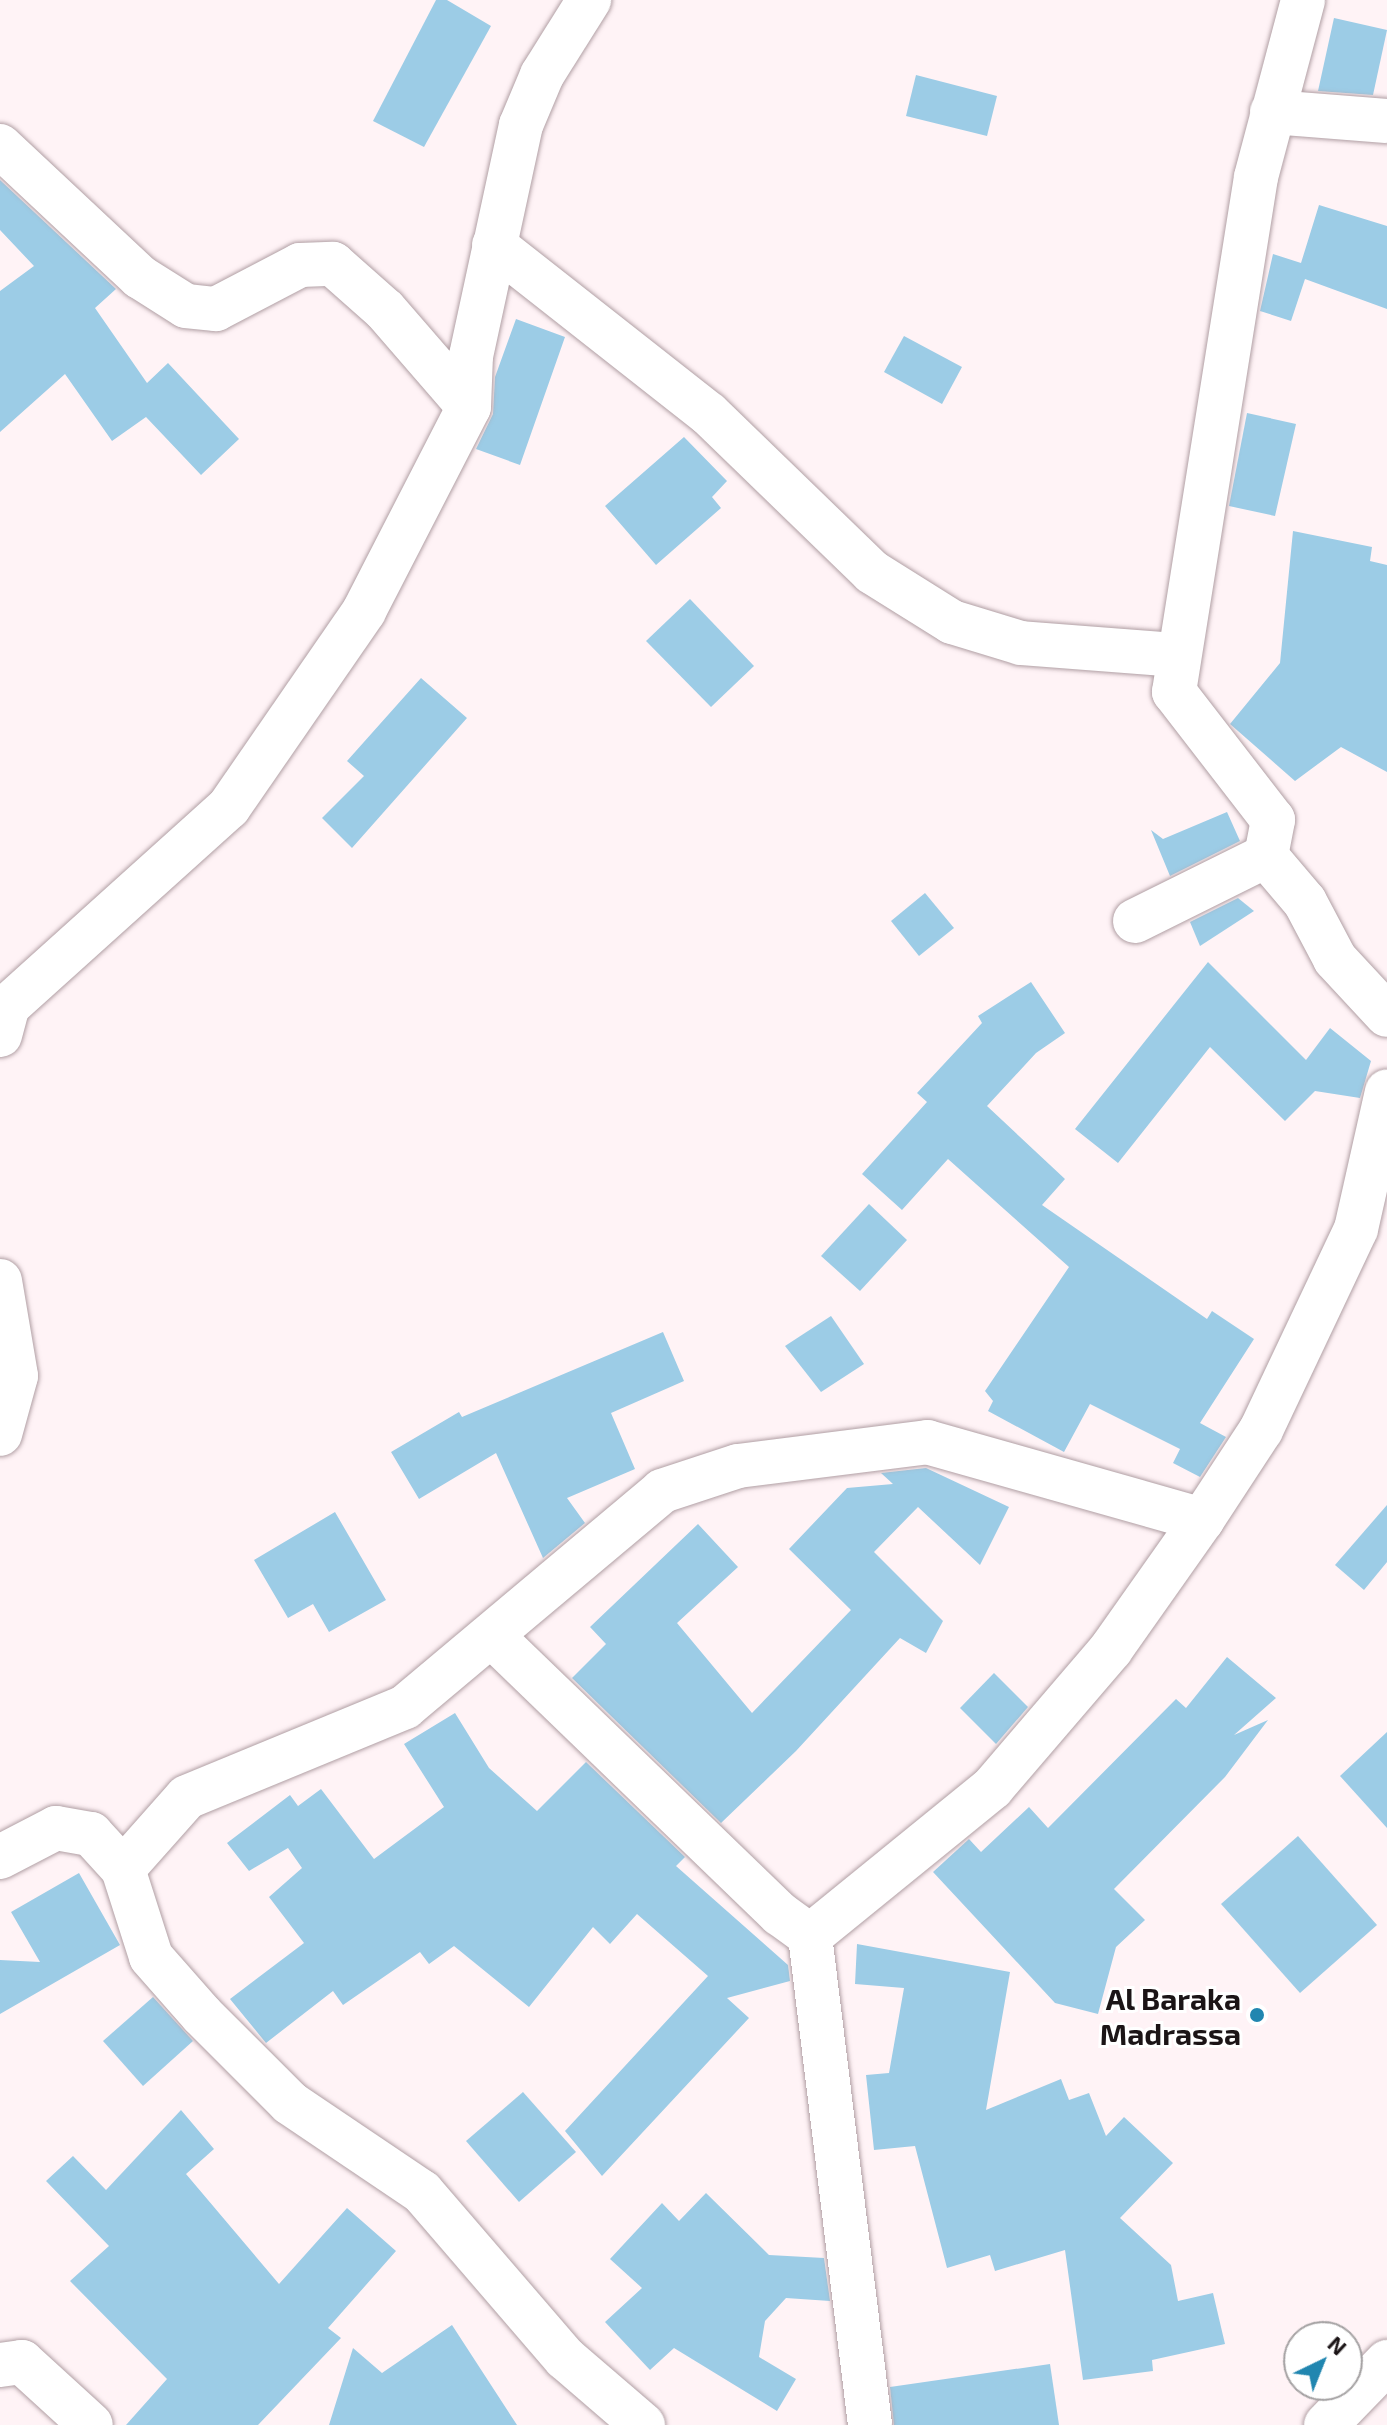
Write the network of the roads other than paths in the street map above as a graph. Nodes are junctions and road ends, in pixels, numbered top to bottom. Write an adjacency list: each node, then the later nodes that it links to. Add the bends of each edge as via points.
1 (589, 0): 6 (street, via 542,75 521,125)
2 (1303, 0): 3 (street)
3 (1272, 112): 4 (street); 8 (street)
4 (1387, 121)
5 (0, 146): 7 (street, via 140,277 186,306 216,309 300,265 333,264 385,310)
6 (494, 245): 7 (street, via 471,356); 8 (street, via 709,414 872,572 952,622 1021,643)
7 (469, 407): 12 (street, via 364,611 229,807 8,1006)
8 (1176, 655): 9 (street, via 1174,692 1273,820)
9 (1266, 856): 10 (street); 11 (street, via 1305,902 1335,959)
10 (1135, 921)
11 (1387, 1015)
12 (0, 1035)
13 (1387, 1091): 16 (street, via 1356,1229 1261,1430)
14 (0, 1281): 15 (street, via 16,1376)
15 (0, 1434)
16 (1202, 1520): 17 (street, via 927,1442 738,1466 662,1491); 20 (street, via 1111,1649 992,1788)
17 (493, 1637): 19 (street, via 405,1707 187,1797); 20 (street, via 780,1914)
18 (0, 1857): 19 (street, via 56,1828 91,1834)
19 (123, 1869): 24 (street, via 151,1957 202,2015 290,2103 422,2192 565,2358)
20 (810, 1936): 25 (street)
21 (1387, 2362): 26 (street)
22 (0, 2365): 23 (street, via 22,2362)
23 (91, 2425)
24 (643, 2425)
25 (870, 2425)
26 (1326, 2425)

